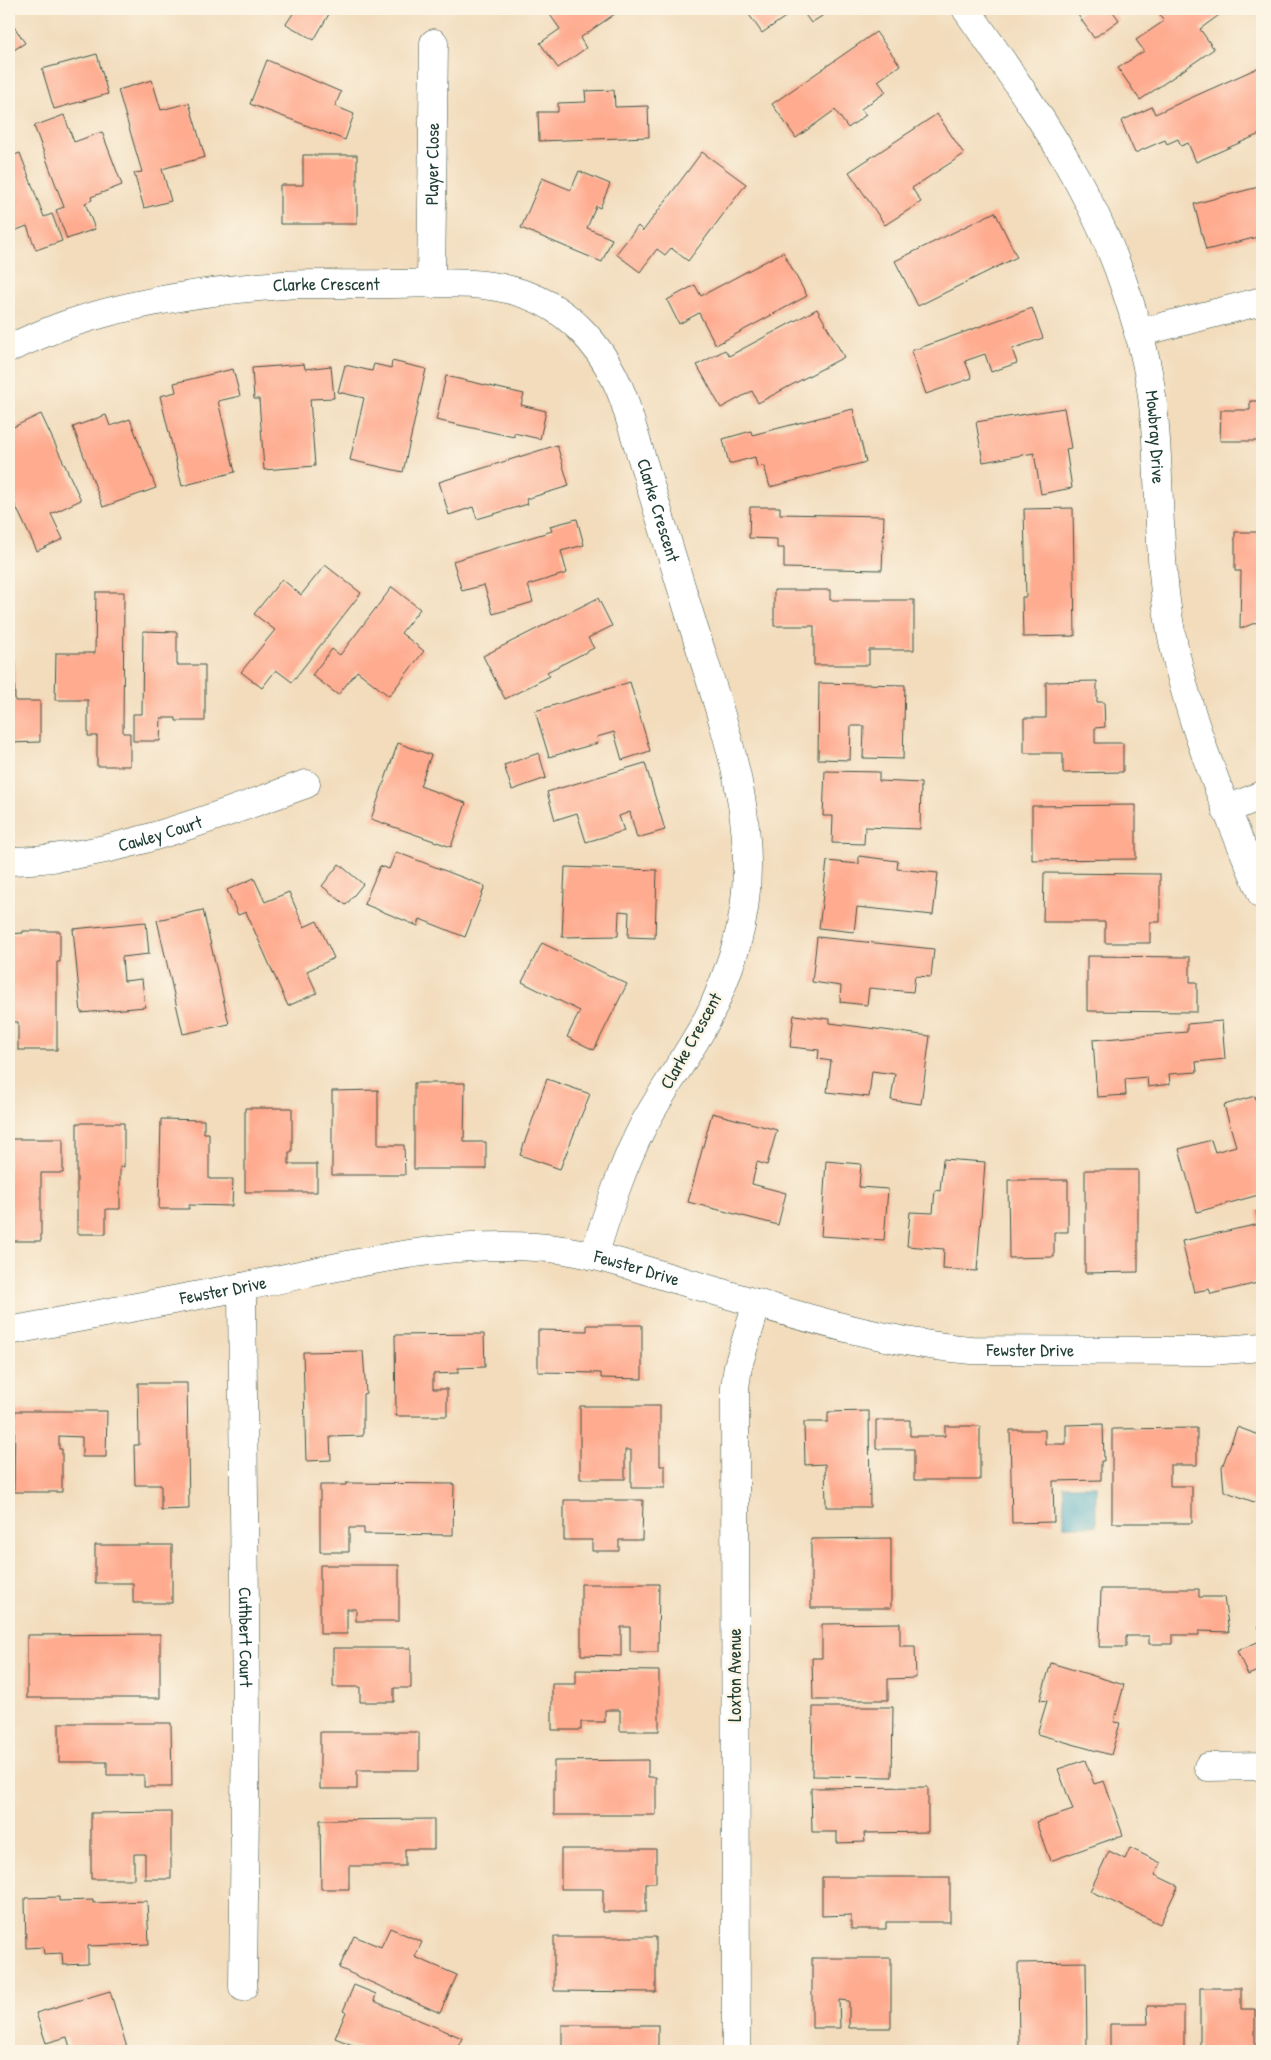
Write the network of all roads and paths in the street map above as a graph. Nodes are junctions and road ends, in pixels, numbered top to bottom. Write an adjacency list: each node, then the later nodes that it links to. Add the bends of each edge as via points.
1 (966, 9): 5 (street, Mowbray Drive, via 1058,143 1090,203 1116,263)
2 (434, 43): 3 (street, Player Close)
3 (431, 284): 6 (street, Clarke Crescent, via 284,285 190,296 130,307 68,324); 12 (street, Clarke Crescent, via 497,287 536,299 562,312 579,327 614,373 724,726 743,803 747,876 744,912 736,946 708,1018 660,1096 629,1156)
4 (1262, 301): 5 (street)
5 (1138, 332): 9 (street, Mowbray Drive, via 1154,412 1162,568 1171,634 1188,705)
6 (9, 348)
7 (306, 784): 10 (street, Cawley Court, via 123,846 32,861)
8 (1262, 795): 9 (street)
9 (1226, 810): 11 (street, Mowbray Drive)
10 (9, 861)
11 (1262, 895)
12 (594, 1256): 13 (street, Fewster Drive, via 535,1247 438,1251 384,1258); 14 (street, Fewster Drive)
13 (242, 1287): 15 (street, Fewster Drive); 19 (street, Cuthbert Court, via 246,1717)
14 (757, 1303): 16 (street, Fewster Drive, via 898,1341 971,1350 1210,1351); 20 (street, Loxton Avenue, via 738,1366 735,1388)
15 (9, 1331)
16 (1262, 1347)
17 (1262, 1766): 18 (street)
18 (1208, 1767)
19 (243, 1987)
20 (736, 2051)

